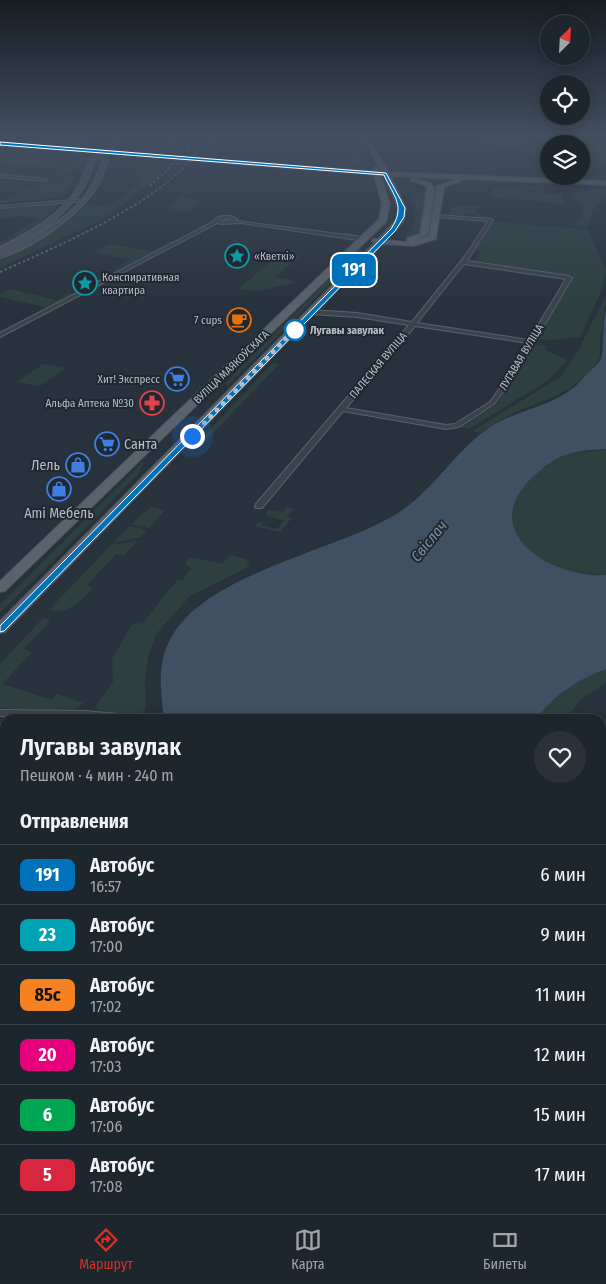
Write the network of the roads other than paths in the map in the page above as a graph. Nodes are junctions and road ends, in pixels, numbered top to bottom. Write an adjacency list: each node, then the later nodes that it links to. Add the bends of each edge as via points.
1 (77, 193): 8 (main road)
2 (90, 193): 7 (main road)
3 (385, 193): 12 (main road, ВУЛІЦА МАЯКОЎСКАГА, via 385,216)
4 (393, 193): 11 (main road, ВУЛІЦА МАЯКОЎСКАГА, via 402,208 400,221)
5 (430, 193): 11 (main road, via 424,235 408,240 392,238)
6 (440, 193): 10 (main road)
7 (85, 200): 8 (street); 15 (main road, via 54,226)
8 (72, 201): 9 (street); 14 (main road, via 35,232)
9 (0, 207)
10 (438, 216): 13 (main road, via 433,237 428,241 407,244); 16 (street, ПАЛЕСКАЯ ВУЛІЦА, via 491,220)
11 (389, 234): 13 (main road, ВУЛІЦА МАЯКОЎСКАГА)
12 (364, 239): 13 (main road); 19 (street, via 234,221 216,223); 22 (main road, ВУЛІЦА МАЯКОЎСКАГА)
13 (381, 242): 17 (main road, ВУЛІЦА МАЯКОЎСКАГА)
14 (0, 250)
15 (0, 256)
16 (463, 262): 18 (street, ПАЛЕСКАЯ ВУЛІЦА); 20 (street, ЛУГАВАЯ ВУЛІЦА, via 569,278)
17 (312, 312): 18 (street); 23 (main road, ВУЛІЦА МАЯКОЎСКАГА)
18 (413, 324): 20 (street); 21 (street, ПАЛЕСКАЯ ВУЛІЦА)
19 (0, 336)
20 (530, 342): 21 (street, ЛУГАВАЯ ВУЛІЦА, via 492,403 457,426)
21 (342, 409): 24 (street, ПАЛЕСКАЯ ВУЛІЦА)
22 (180, 417): 23 (main road); 25 (main road, ВУЛІЦА МАЯКОЎСКАГА)
23 (205, 422): 26 (main road, ВУЛІЦА МАЯКОЎСКАГА)
24 (259, 506)
25 (0, 588)
26 (0, 629)
27 (0, 713): 28 (street)
28 (86, 714)

